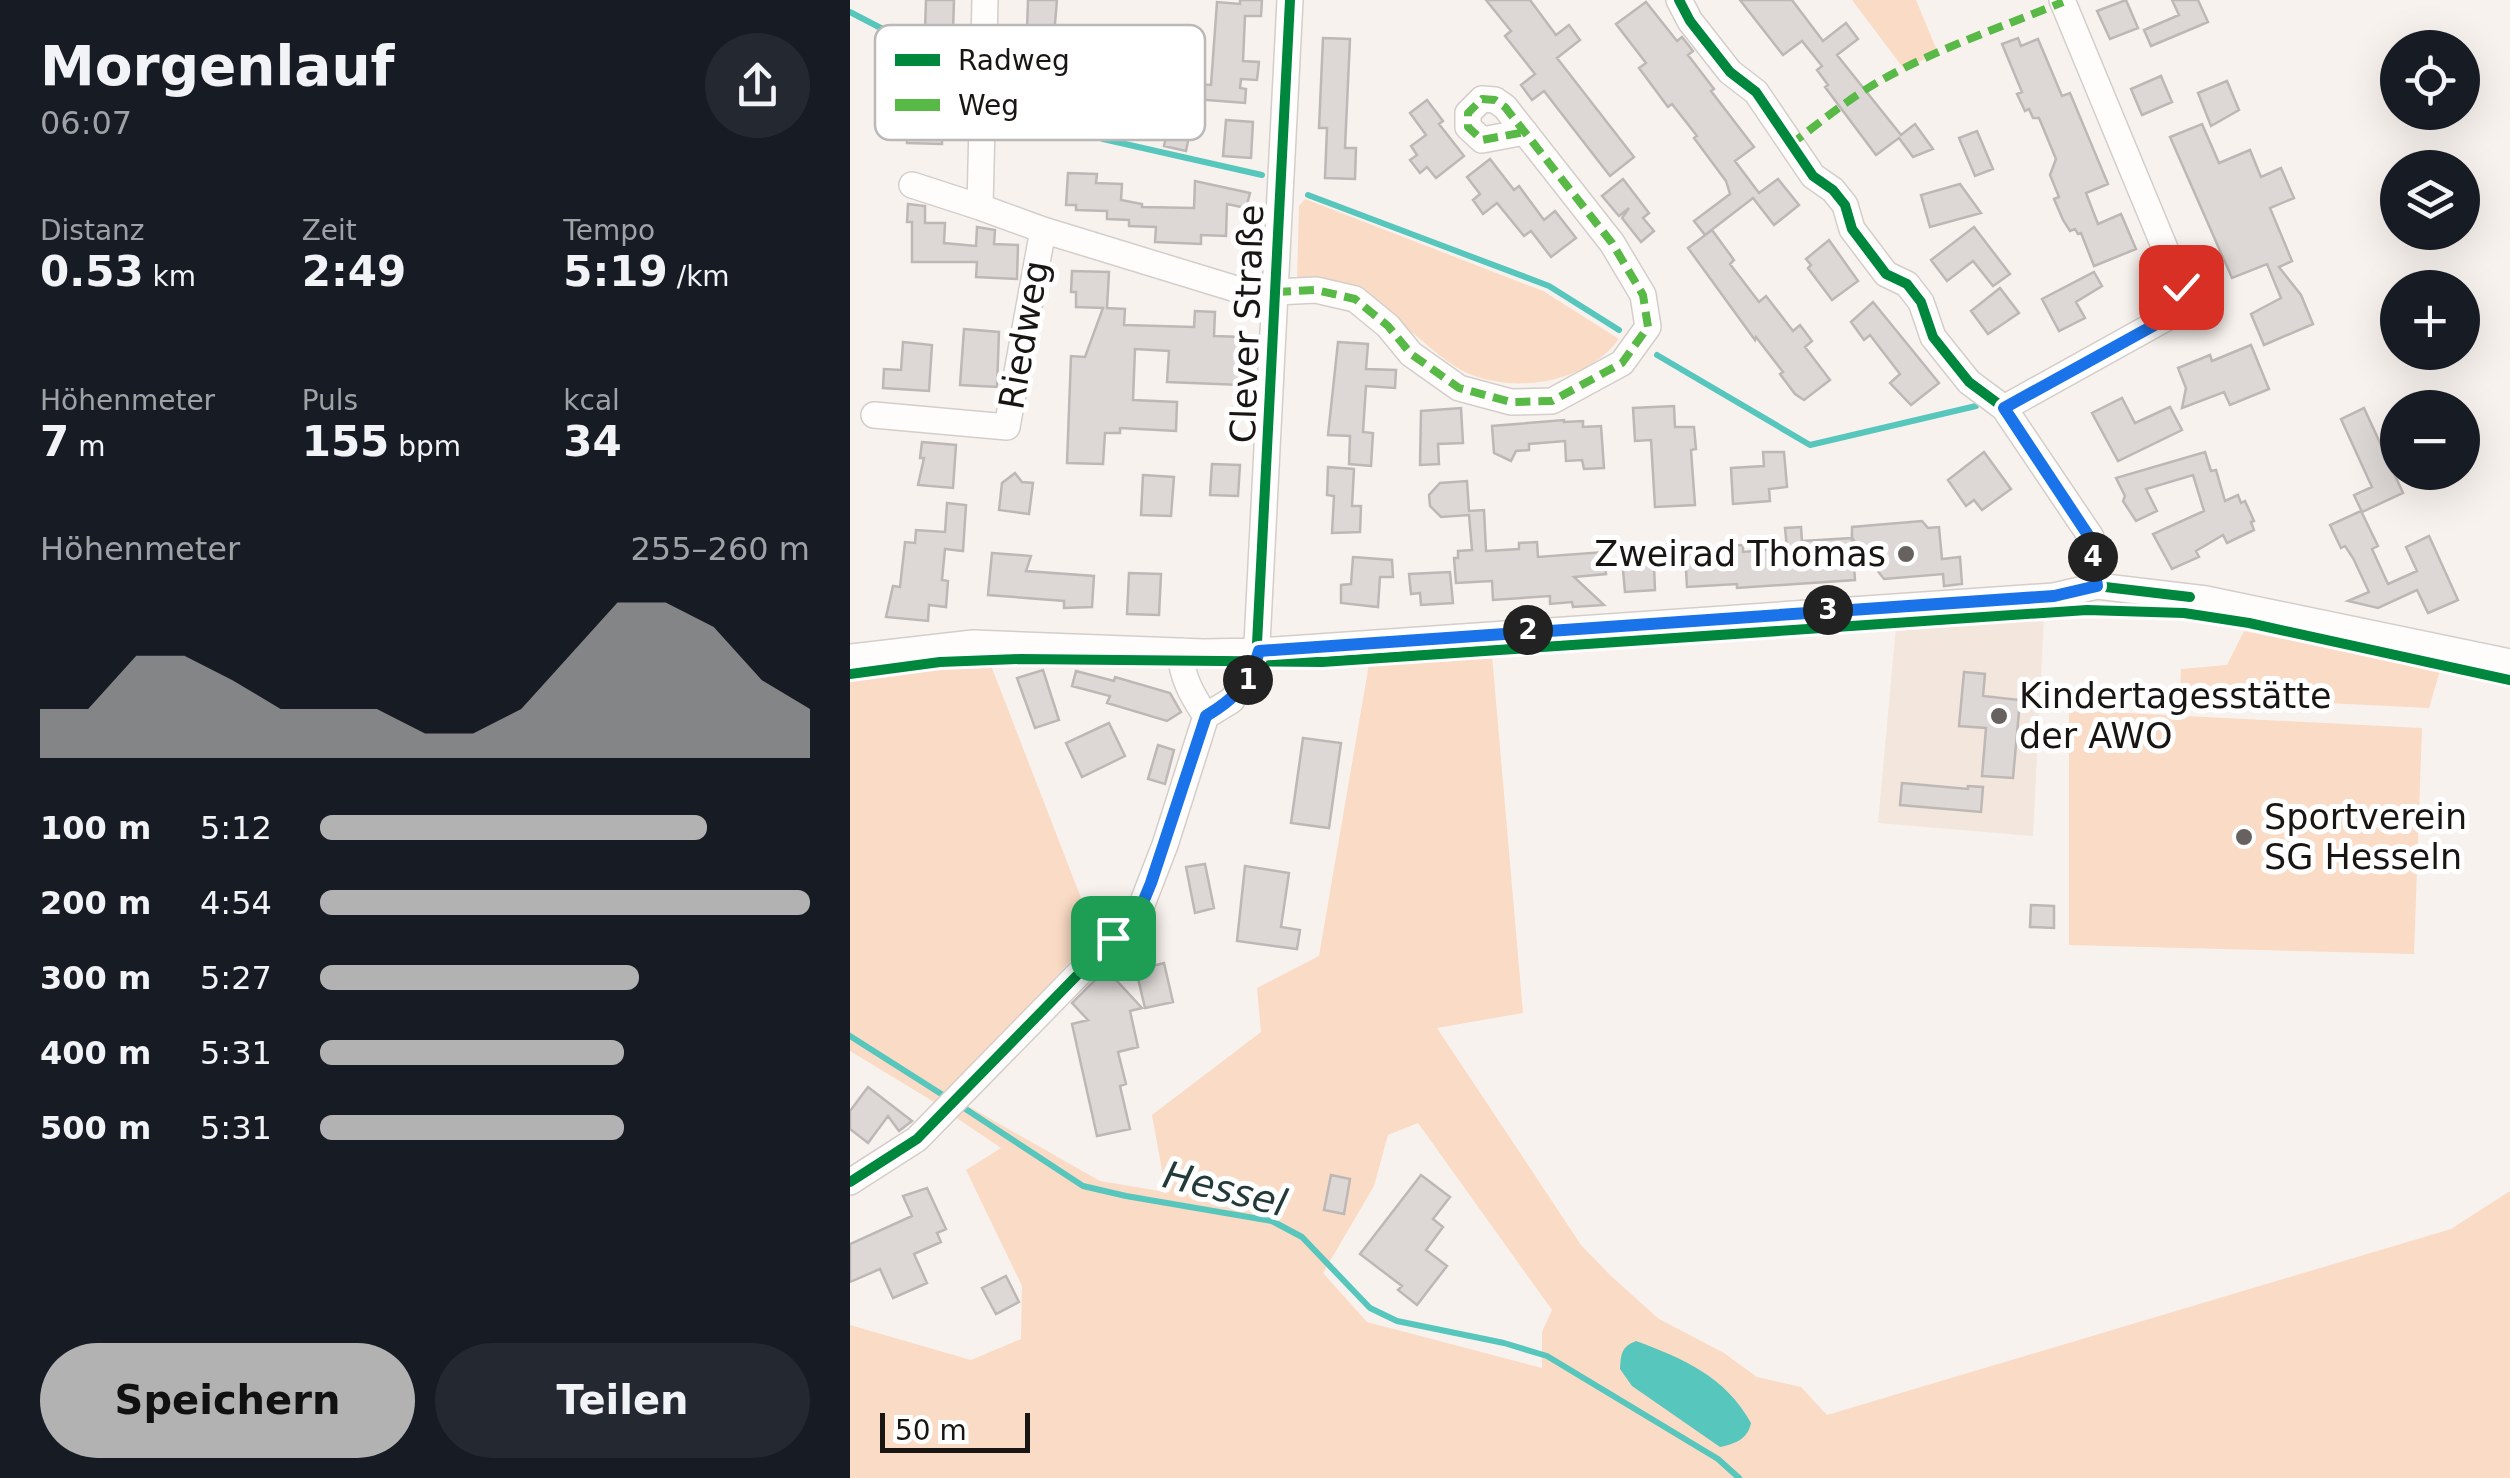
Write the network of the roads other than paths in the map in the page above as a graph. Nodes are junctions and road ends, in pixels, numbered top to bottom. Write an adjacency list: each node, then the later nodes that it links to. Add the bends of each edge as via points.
1 (985, 0): 5 (street)
2 (1290, 0): 11 (street, Clever Straße)
3 (1679, 0): 12 (street, via 1730,72 1771,110 1813,176 1845,205 1852,229 1886,274 1922,302 1933,337 1969,382)
4 (2062, 0): 12 (street, via 2181,287 2178,312)
5 (984, 25)
6 (1525, 132): 11 (street, via 1612,243 1643,295 1648,327 1626,361 1552,401 1511,402 1459,388 1411,354 1355,299 1316,290)
7 (982, 140): 9 (street)
8 (912, 184): 9 (street)
9 (980, 207): 10 (street)
10 (1043, 230): 11 (street, via 1236,289); 13 (street, Riedweg, via 1007,427)
11 (1276, 292): 16 (street, Clever Straße)
12 (2004, 408): 14 (street, via 2090,538)
13 (874, 415)
14 (2097, 586): 16 (street, via 2054,596); 18 (street, via 2260,608)
15 (1181, 651): 16 (street); 17 (street, via 973,643); 19 (street, via 1192,695)
16 (1259, 651): 19 (street, via 1232,700)
17 (850, 657)
18 (2510, 662)
19 (1206, 716): 20 (street, via 1139,912 917,1140)
20 (850, 1182)

